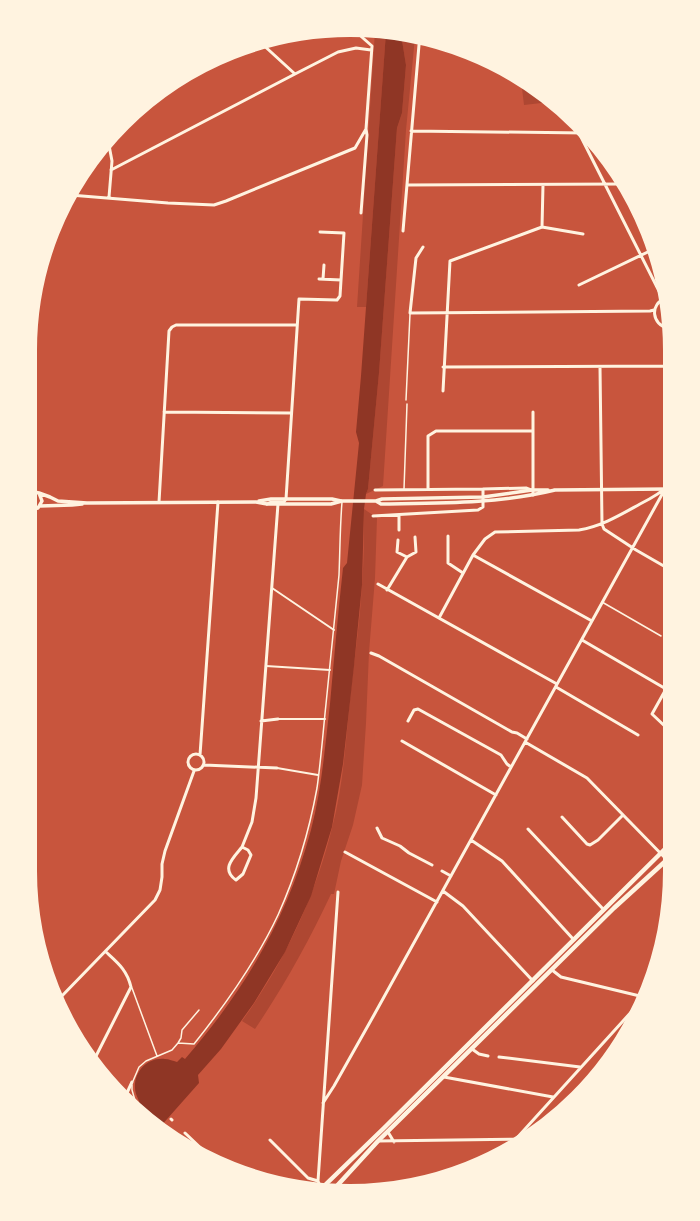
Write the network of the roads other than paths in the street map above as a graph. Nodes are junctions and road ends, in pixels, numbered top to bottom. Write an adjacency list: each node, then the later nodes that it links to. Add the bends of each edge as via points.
1 (361, 37): 4 (street)
2 (420, 44): 7 (street)
3 (266, 48): 5 (street)
4 (371, 48): 5 (street, via 338,52); 6 (street)
5 (295, 74): 11 (street)
6 (366, 129): 17 (street, via 355,148 214,205); 18 (street)
7 (412, 131): 8 (street); 14 (street)
8 (577, 133)
9 (582, 139): 12 (street)
10 (110, 148): 11 (street)
11 (111, 170): 17 (street)
12 (605, 184): 13 (street); 15 (street); 25 (street)
13 (616, 184)
14 (407, 185): 15 (street); 20 (street)
15 (543, 185): 19 (street)
16 (77, 195): 17 (street)
17 (109, 197)
18 (361, 213)
19 (542, 227): 22 (street); 32 (street, via 450,261)
20 (403, 231)
21 (320, 232): 27 (street, via 344,233)
22 (583, 234)
23 (423, 247): 33 (street, via 416,258)
24 (648, 252): 25 (street)
25 (641, 255): 28 (street); 29 (street)
26 (324, 265): 27 (street, via 321,279)
27 (341, 280): 34 (street, via 338,300 299,299)
28 (579, 285)
29 (657, 285)
30 (660, 302): 31 (street)
31 (654, 310): 32 (street); 35 (street, via 658,323)
32 (447, 312): 33 (street); 37 (street)
33 (410, 313): 40 (lane)
34 (297, 325): 42 (street, via 172,327 169,331); 43 (street)
35 (663, 326)
36 (664, 366): 38 (street)
37 (444, 367): 38 (street); 39 (street)
38 (600, 367): 53 (street)
39 (443, 391)
40 (406, 400)
41 (407, 404): 47 (lane)
42 (164, 412): 43 (street); 63 (street)
43 (291, 412): 59 (street)
44 (533, 412): 45 (street)
45 (532, 431): 46 (street, via 436,431 428,436); 51 (street)
46 (428, 488): 47 (street); 48 (street)
47 (404, 489): 50 (street)
48 (483, 489): 51 (street); 58 (street)
49 (664, 489): 53 (street)
50 (375, 490)
51 (532, 490): 52 (street); 57 (street); 58 (street)
52 (555, 490): 53 (street); 57 (street)
53 (601, 490): 75 (street)
54 (664, 491): 60 (street)
55 (38, 493): 67 (street, via 58,501); 71 (street, via 42,501)
56 (664, 494): 70 (street)
57 (533, 496): 66 (street)
58 (483, 497): 62 (street); 66 (street)
59 (286, 499): 61 (street); 65 (street); 68 (street, via 284,502)
60 (650, 499): 70 (street); 75 (street)
61 (344, 501): 62 (street); 69 (street, via 331,504); 91 (lane)
62 (376, 501): 66 (street, via 381,504)
63 (159, 502): 64 (street); 67 (street)
64 (218, 502): 65 (street); 108 (street)
65 (256, 502): 68 (street)
66 (483, 502): 73 (street, via 483,507 478,510)
67 (87, 503): 71 (street, via 72,506)
68 (267, 504): 69 (street)
69 (278, 504): 86 (street)
70 (657, 504): 80 (street)
71 (40, 506): 72 (street)
72 (36, 509)
73 (398, 515): 74 (street); 76 (street)
74 (373, 516)
75 (602, 524): 80 (street, via 604,529); 81 (street, via 579,530 495,532 485,539)
76 (399, 530)
77 (448, 536): 84 (street, via 448,563)
78 (415, 537): 82 (street, via 416,552)
79 (398, 540): 82 (street, via 397,552)
80 (632, 548): 83 (street); 88 (street)
81 (473, 555): 84 (street); 90 (street)
82 (406, 557): 87 (street)
83 (664, 566)
84 (463, 573): 89 (street)
85 (378, 584): 87 (street)
86 (271, 588): 91 (street); 95 (street)
87 (387, 590): 89 (street)
88 (602, 602): 90 (street); 92 (lane)
89 (439, 618): 97 (street)
90 (592, 621): 93 (street)
91 (334, 630): 96 (lane)
92 (661, 636)
93 (582, 640): 97 (street); 98 (street)
94 (371, 653): 107 (street, via 517,733)
95 (265, 666): 96 (street); 102 (street)
96 (330, 670): 101 (lane)
97 (556, 686): 105 (street); 107 (street)
98 (664, 688)
99 (664, 693): 104 (street, via 652,714)
100 (278, 719): 101 (street); 102 (street)
101 (325, 719): 114 (lane)
102 (261, 721): 111 (street)
103 (408, 721): 110 (street, via 414,710 418,709 501,755)
104 (664, 725)
105 (638, 735)
106 (402, 740): 115 (street)
107 (526, 741): 110 (street); 116 (street, via 587,778)
108 (200, 755): 109 (street); 113 (street, via 191,755 188,760 189,768)
109 (204, 765): 111 (street); 113 (street)
110 (511, 766): 115 (street)
111 (257, 767): 112 (street); 121 (street, via 252,822)
112 (277, 768): 114 (street)
113 (194, 771): 135 (street, via 165,851 160,890 155,900)
114 (318, 775): 143 (lane, via 307,832 293,877 278,916 262,947 237,988 194,1044)
115 (496, 795): 120 (street)
116 (622, 816): 117 (street, via 590,845); 124 (street)
117 (562, 817)
118 (377, 828): 126 (street, via 382,838)
119 (528, 829): 133 (street)
120 (471, 840): 129 (street); 134 (street, via 502,861)
121 (242, 847): 121 (street, via 229,865 228,871 236,880 243,874 251,855)
122 (664, 849): 124 (main road)
123 (344, 852): 132 (street)
124 (660, 853): 125 (street); 133 (main road)
125 (664, 856)
126 (432, 865)
127 (664, 865): 136 (main road, via 622,901)
128 (442, 871): 129 (street)
129 (451, 876): 130 (street)
130 (443, 891): 132 (street); 137 (street, via 463,906)
131 (338, 892): 155 (street)
132 (437, 902): 155 (street)
133 (604, 910): 134 (main road)
134 (574, 940): 137 (main road)
135 (106, 952): 138 (street, via 125,970); 139 (street)
136 (552, 970): 140 (street, via 561,977); 144 (main road)
137 (533, 981): 165 (main road)
138 (132, 987): 145 (street); 146 (lane)
139 (62, 996)
140 (638, 997)
141 (199, 1010): 143 (lane, via 182,1030)
142 (632, 1010): 149 (street)
143 (178, 1043): 146 (lane, via 172,1050)
144 (472, 1049): 147 (street); 150 (main road)
145 (96, 1055)
146 (157, 1056): 151 (lane, via 140,1067)
147 (488, 1056)
148 (499, 1057): 149 (street)
149 (580, 1067): 153 (street)
150 (444, 1077): 153 (street); 157 (main road)
151 (132, 1082): 152 (street); 154 (lane)
152 (127, 1092)
153 (553, 1097): 158 (street)
154 (135, 1099)
155 (323, 1103): 164 (street)
156 (185, 1132): 163 (street)
157 (388, 1132): 161 (main road); 162 (street)
158 (522, 1133)
159 (513, 1139): 162 (street)
160 (270, 1140): 164 (street, via 308,1178)
161 (378, 1142): 162 (street); 166 (main road)
162 (394, 1142)
163 (200, 1147)
164 (318, 1181)
165 (326, 1184)
166 (338, 1184)

